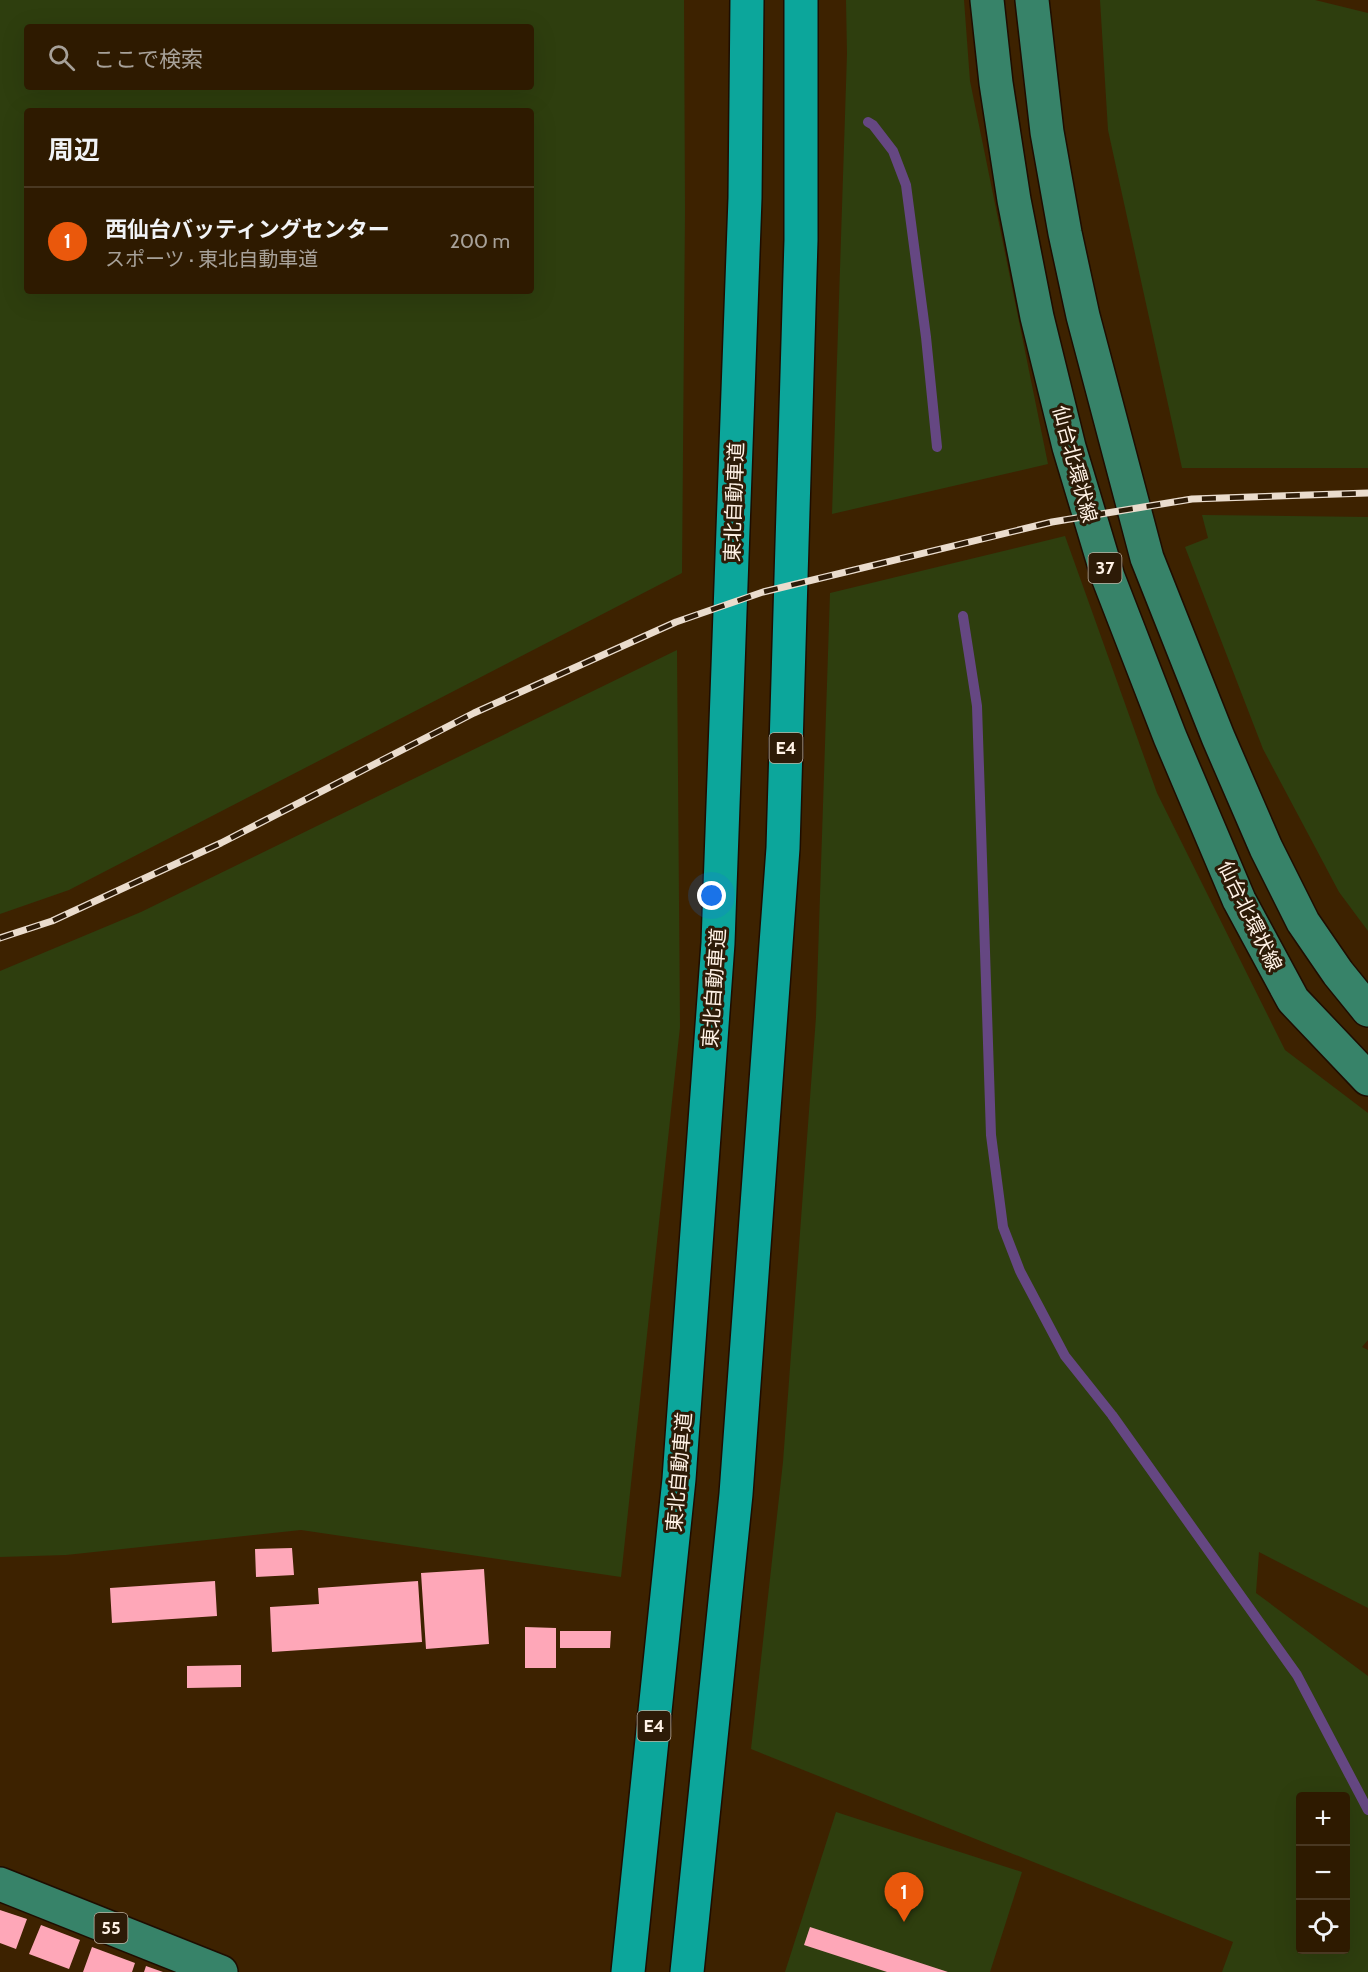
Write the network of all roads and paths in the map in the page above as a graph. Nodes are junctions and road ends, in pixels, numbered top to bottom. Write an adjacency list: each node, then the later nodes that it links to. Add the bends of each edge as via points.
1 (747, 0): 9 (highway, 東北自動車道 / E4, via 745,198 718,943 679,1479)
2 (801, 0): 10 (highway, E4, via 801,240 783,848 736,1494)
3 (987, 0): 6 (main road, 仙台北環状線 / 37, via 1014,200 1037,317 1069,447 1108,577 1239,900 1293,1000)
4 (1032, 0): 5 (main road, 37, via 1047,132 1065,233 1147,558 1266,848 1303,922)
5 (1368, 1010)
6 (1368, 1079)
7 (0, 1884): 8 (main road, 55)
8 (221, 1972)
9 (628, 1972)
10 (687, 1972)

